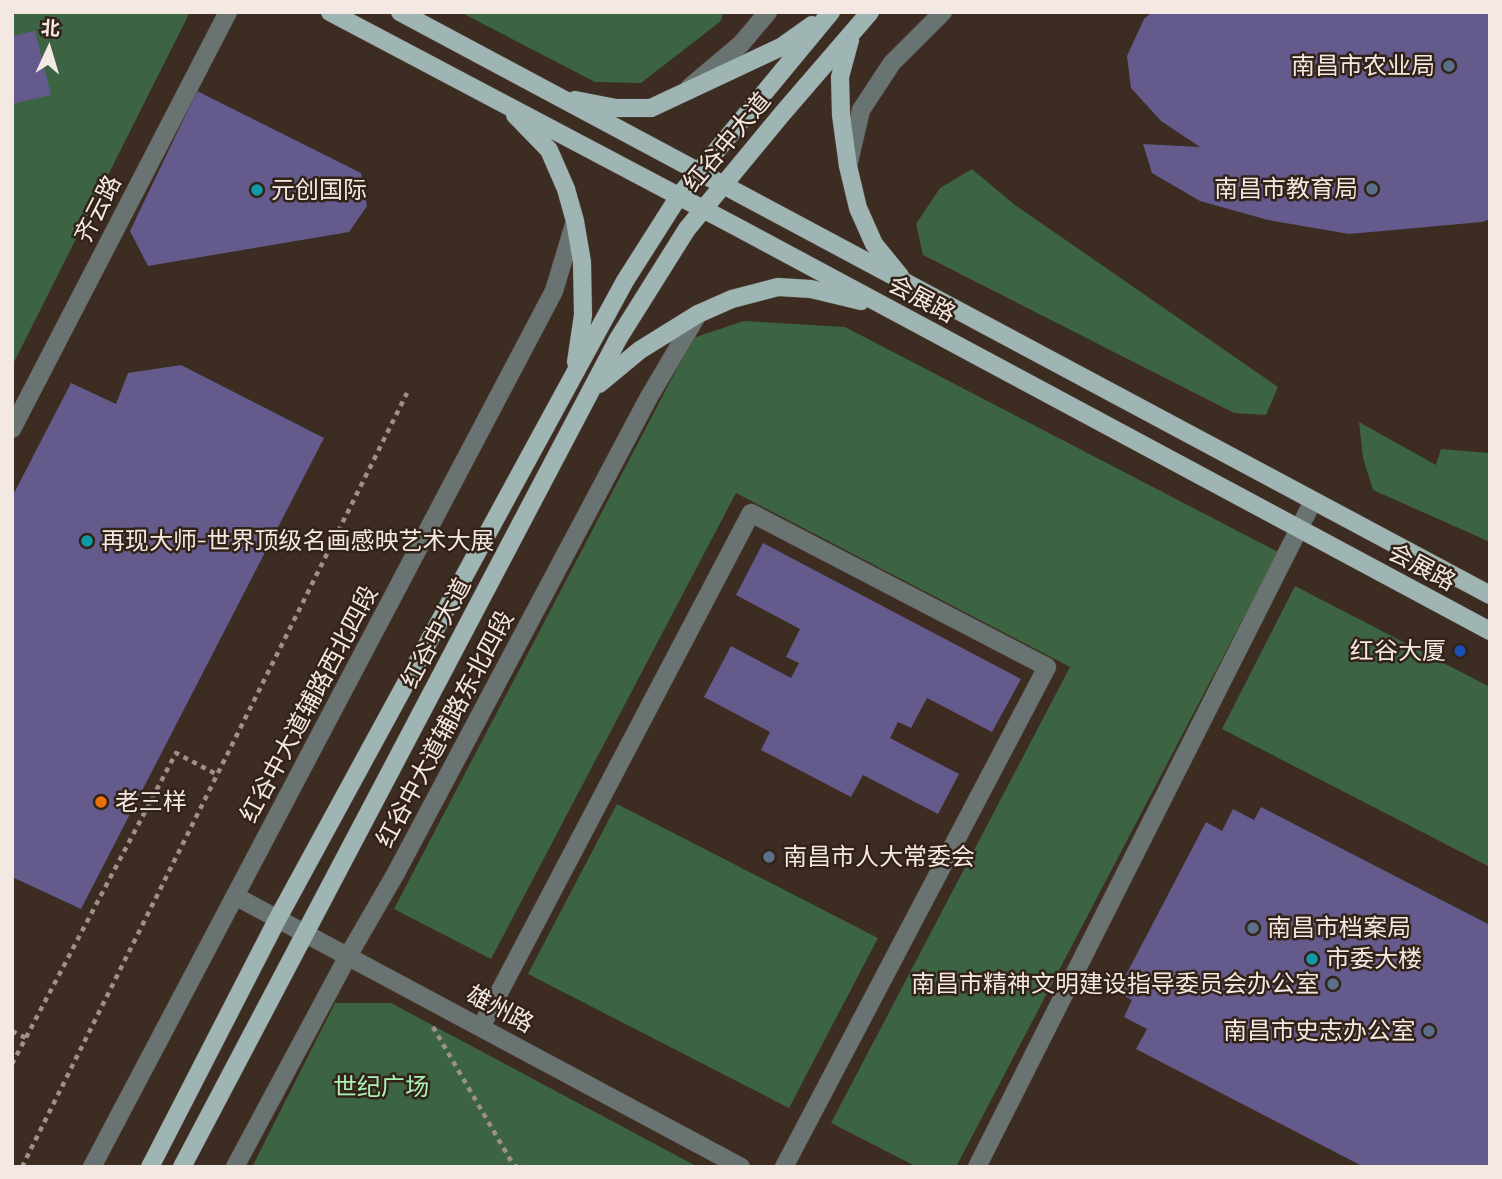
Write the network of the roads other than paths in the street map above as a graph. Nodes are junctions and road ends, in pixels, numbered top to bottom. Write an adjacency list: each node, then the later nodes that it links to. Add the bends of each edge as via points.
1 (228, 12): 23 (street, 齐云路)
2 (330, 12): 11 (main road, 会展路)
3 (400, 12): 10 (main road, 会展路)
4 (768, 12): 9 (street, via 741,44)
5 (830, 12): 9 (main road, via 781,47); 13 (main road, 红谷中大道)
6 (870, 12): 8 (main road, 红谷中大道)
7 (943, 12): 12 (street, via 892,63 861,110)
8 (851, 34): 12 (main road, via 840,77); 14 (main road, 红谷中大道)
9 (684, 92): 10 (main road, via 651,108 616,108)
10 (555, 96): 13 (main road, 会展路)
11 (506, 105): 15 (main road, 会展路); 17 (main road, via 549,150)
12 (848, 166): 18 (main road, via 858,208 874,244)
13 (697, 173): 14 (main road, 会展路); 15 (main road, 红谷中大道)
14 (722, 186): 16 (main road, 红谷中大道); 18 (main road, 会展路)
15 (679, 196): 16 (main road, 会展路); 21 (main road, 红谷中大道)
16 (703, 209): 19 (main road, 会展路); 22 (main road, 红谷中大道, via 618,339)
17 (575, 221): 21 (main road, via 583,314); 28 (street, 红谷中大道辅路西北四段, via 554,291)
18 (907, 284): 24 (main road, 会展路)
19 (884, 306): 20 (main road, via 811,289 778,287); 25 (main road, 会展路)
20 (698, 314): 22 (main road, via 640,350); 31 (street, 红谷中大道辅路东北四段)
21 (574, 374): 29 (main road, 红谷中大道)
22 (591, 391): 30 (main road, 红谷中大道)
23 (12, 429)
24 (1313, 501): 25 (street); 26 (main road, 会展路)
25 (1299, 529): 27 (main road, 会展路); 39 (street)
26 (1490, 595)
27 (1490, 631)
28 (235, 895): 29 (street, 雄州路); 33 (street, 红谷中大道辅路西北四段)
29 (278, 918): 30 (street, 雄州路); 34 (main road, 红谷中大道)
30 (305, 933): 31 (street, 雄州路); 35 (main road, 红谷中大道)
31 (348, 956): 32 (street, 雄州路); 36 (street, 红谷中大道辅路东北四段)
32 (481, 1027): 37 (street, 雄州路); 38 (street, via 751,513 1046,667)
33 (92, 1167)
34 (150, 1167)
35 (182, 1167)
36 (235, 1167)
37 (741, 1167)
38 (784, 1167)
39 (977, 1167)

